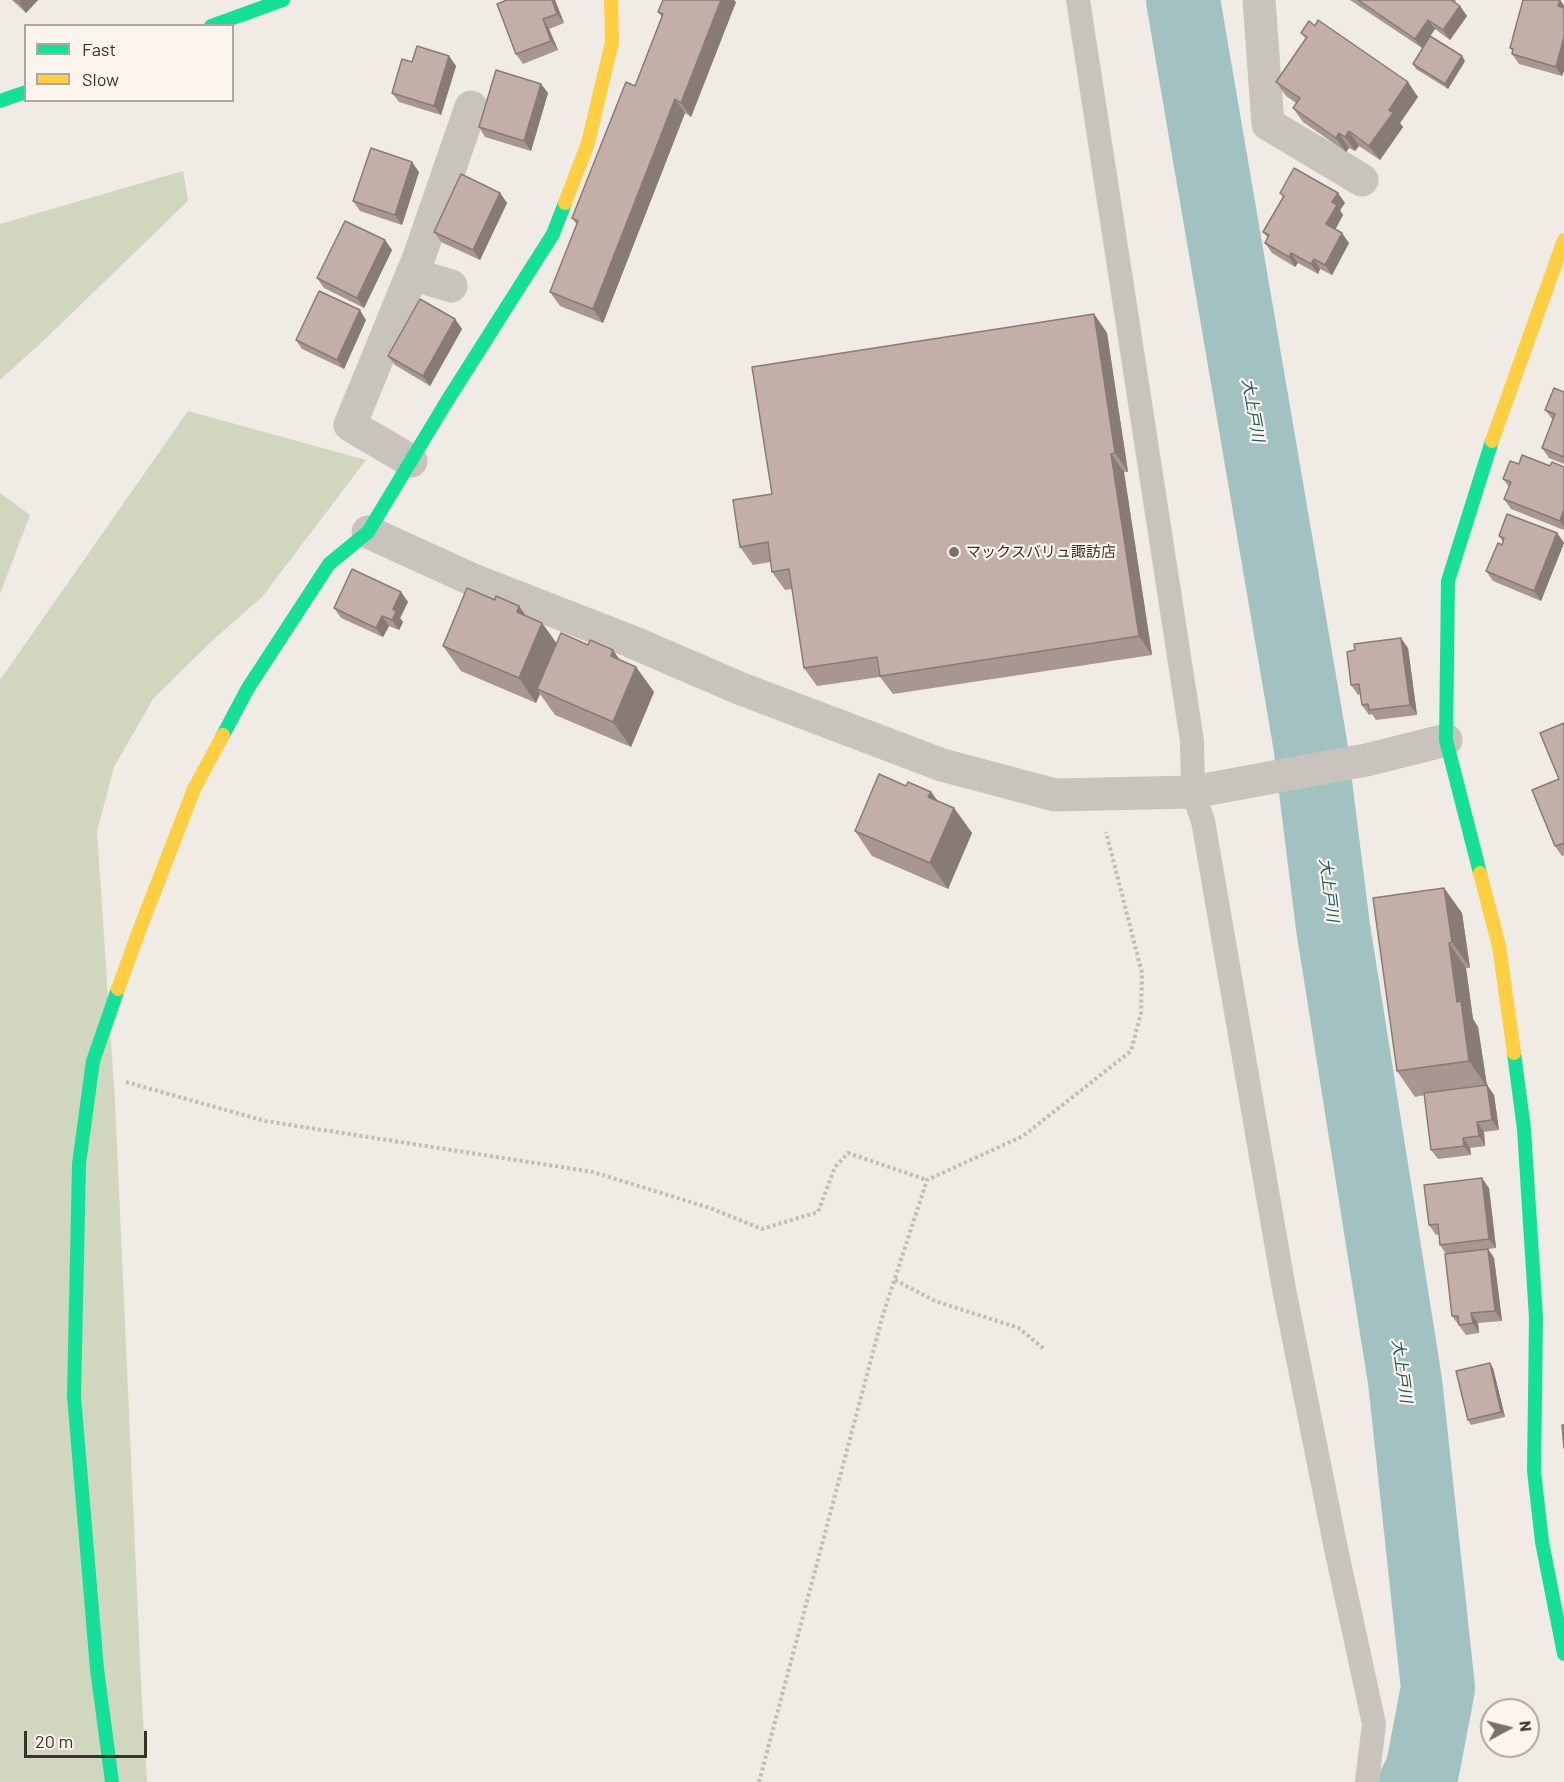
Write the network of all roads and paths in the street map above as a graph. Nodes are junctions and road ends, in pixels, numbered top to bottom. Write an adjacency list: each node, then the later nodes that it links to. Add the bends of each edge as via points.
1 (283, 0): 5 (street)
2 (611, 0): 13 (street, via 612,42 588,143 553,234)
3 (1078, 0): 16 (lane, via 1192,741)
4 (1259, 0): 9 (street, via 1268,124)
5 (217, 24)
6 (24, 93): 7 (street)
7 (0, 101)
8 (471, 107): 11 (street)
9 (1362, 180)
10 (1564, 240): 15 (street, via 1483,467 1448,580)
11 (412, 274): 12 (street); 13 (street, via 350,425)
12 (451, 286)
13 (411, 461): 14 (street)
14 (368, 532): 17 (street, via 471,579 739,688 942,765 1054,795); 18 (street, via 329,564 248,688 194,789 135,942)
15 (1446, 740): 16 (street, via 1366,760); 22 (street, via 1499,946 1524,1129 1536,1318 1534,1471)
16 (1193, 792): 17 (street); 26 (lane, via 1203,821 1284,1289 1374,1724)
17 (1096, 794): 19 (path, via 1142,973 1141,1013 1131,1051 1023,1137)
18 (92, 1073): 19 (path, via 265,1121 593,1172 710,1208 762,1229 818,1212 835,1167 848,1153); 24 (street, via 79,1164 74,1396 97,1669)
19 (927, 1180): 20 (path)
20 (895, 1280): 21 (path, via 935,1301 1019,1328); 25 (path)
21 (1044, 1349)
22 (1553, 1542): 23 (street)
23 (1564, 1654)
24 (112, 1782)
25 (759, 1782)
26 (1367, 1782)

